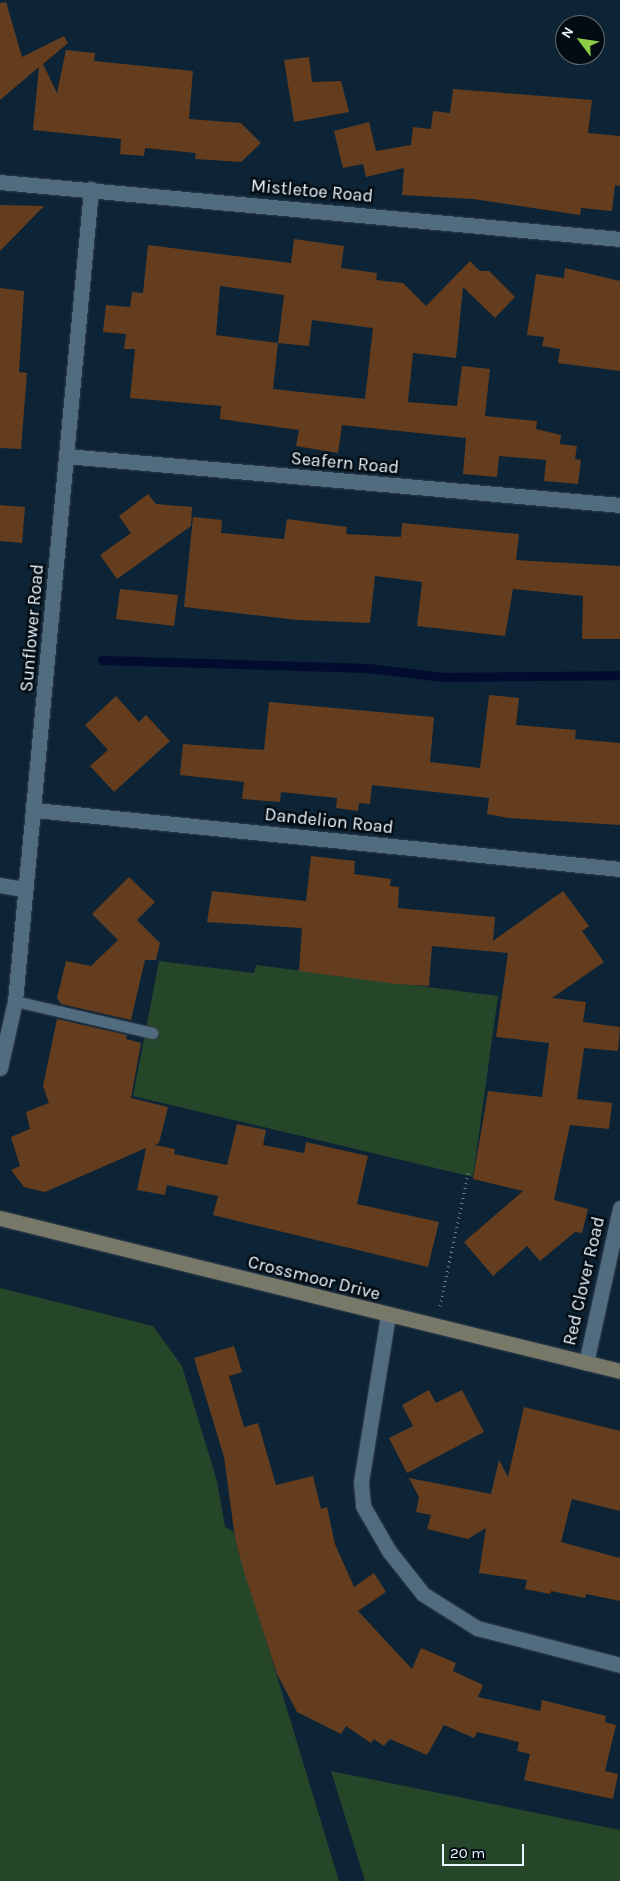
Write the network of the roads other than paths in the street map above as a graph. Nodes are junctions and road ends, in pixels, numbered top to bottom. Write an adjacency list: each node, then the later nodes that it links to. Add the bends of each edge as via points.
1 (0, 182): 2 (street, Mistletoe Road)
2 (91, 189): 3 (street, Mistletoe Road); 4 (street, Sunflower Road)
3 (620, 239)
4 (66, 456): 5 (street, Seafern Road); 6 (street, Sunflower Road)
5 (620, 505)
6 (34, 810): 7 (street, Dandelion Road); 9 (street, Sunflower Road)
7 (620, 870)
8 (0, 885): 9 (street)
9 (23, 889): 10 (street, Sunflower Road)
10 (16, 1001): 11 (lane); 12 (street, Sunflower Road)
11 (152, 1033)
12 (0, 1068)
13 (620, 1208): 16 (street, Red Clover Road)
14 (0, 1218): 15 (street, Crossmoor Drive)
15 (388, 1315): 16 (street, Crossmoor Drive); 18 (street, via 360,1482 363,1506 389,1551 423,1594 477,1628)
16 (586, 1363): 17 (street, Crossmoor Drive)
17 (620, 1371)
18 (620, 1665)

